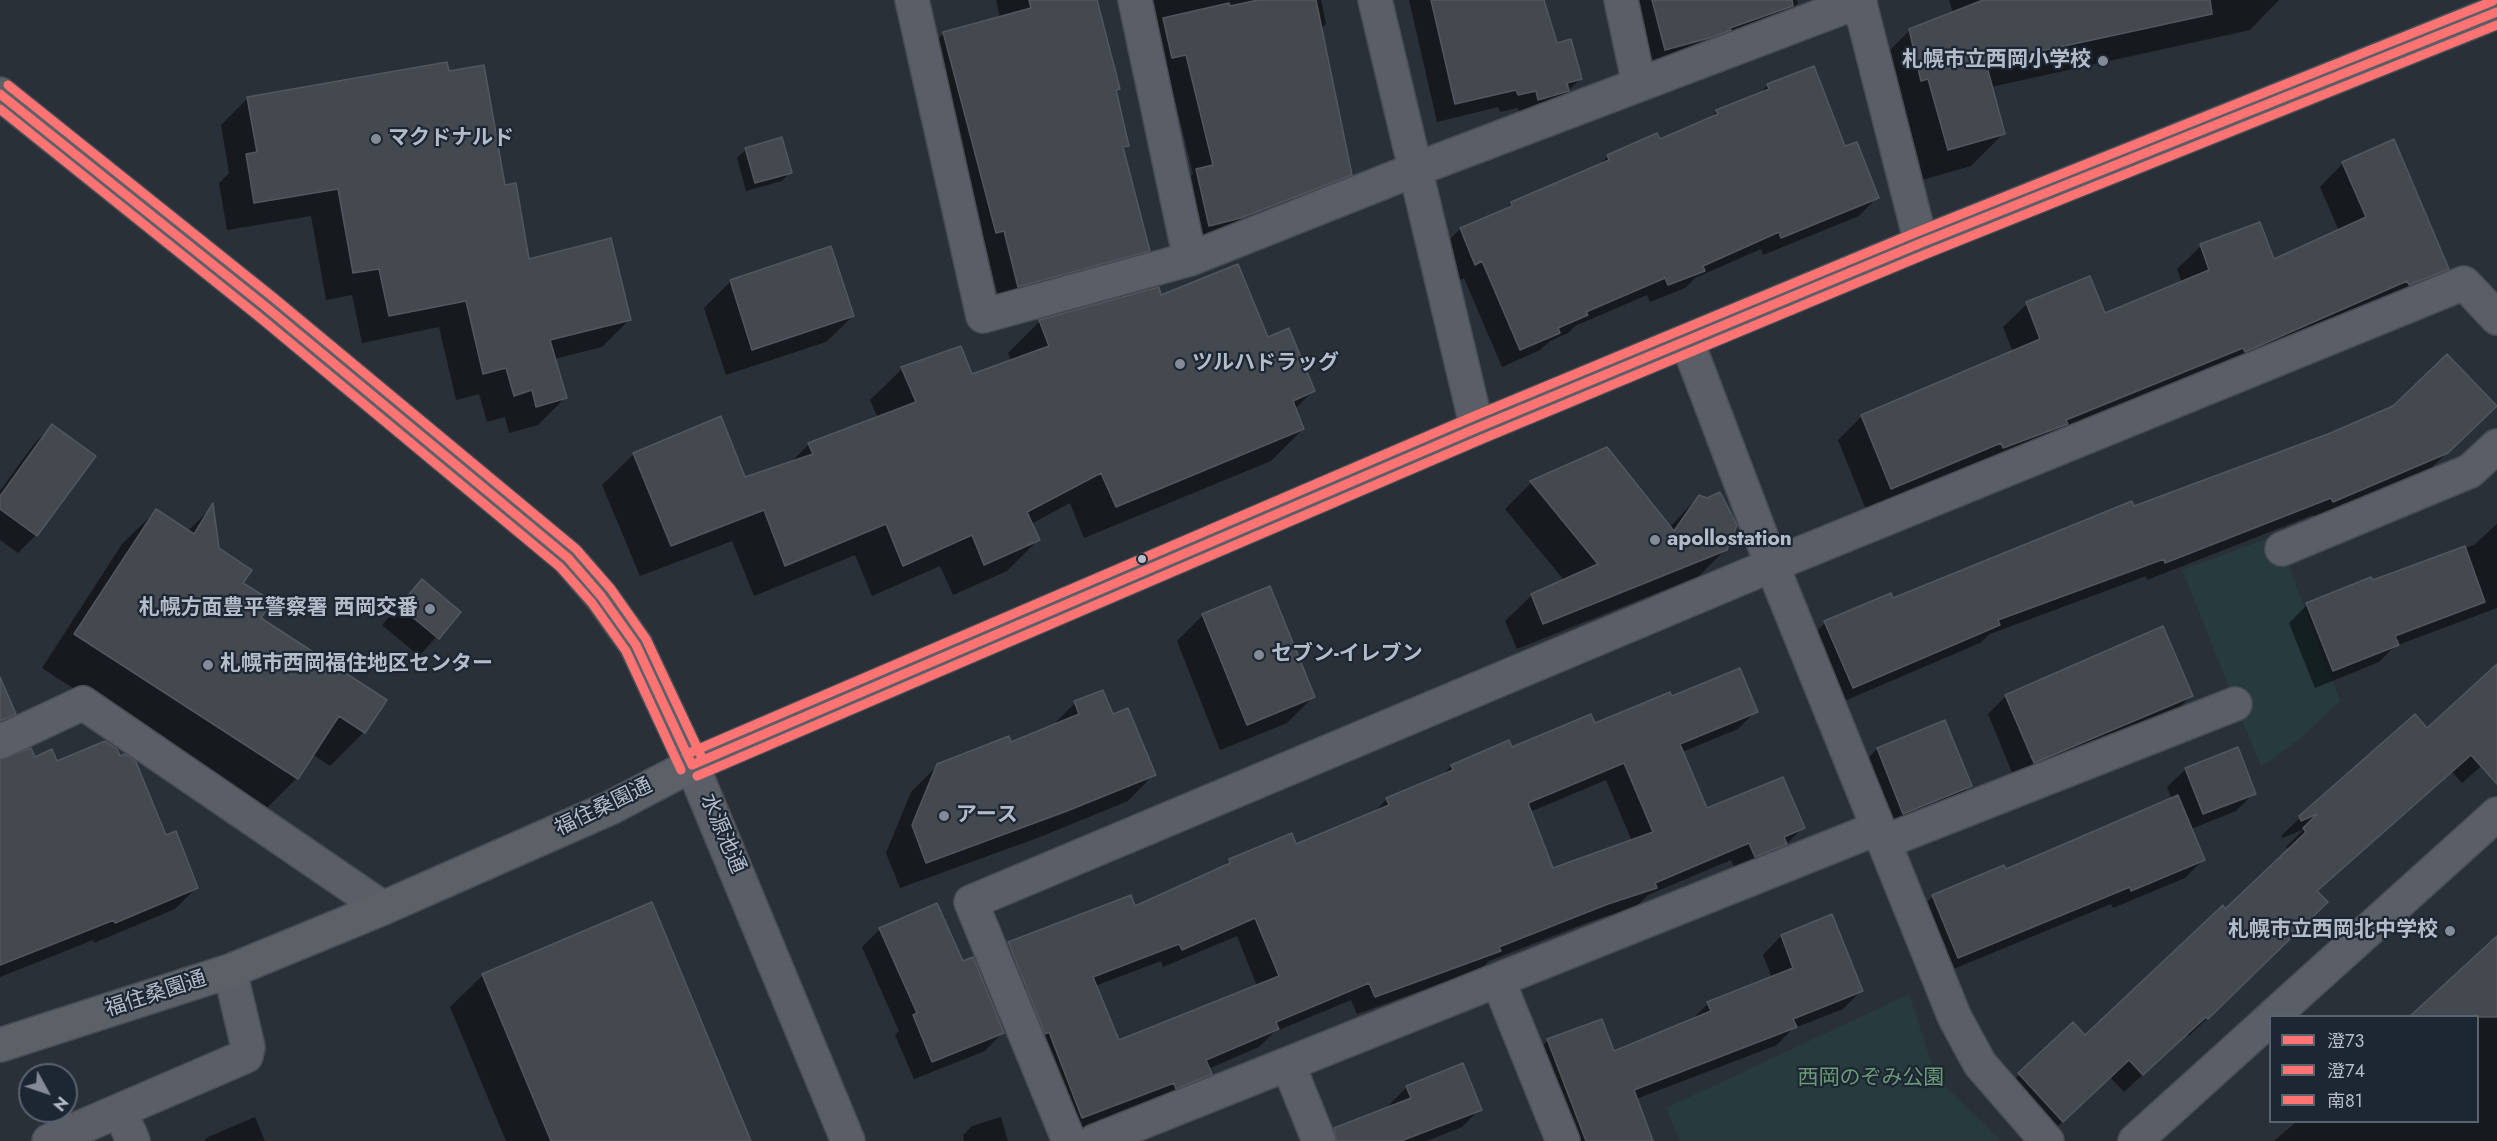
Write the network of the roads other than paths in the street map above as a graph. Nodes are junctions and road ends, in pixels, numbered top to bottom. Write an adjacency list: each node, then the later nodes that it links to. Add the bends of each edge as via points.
1 (912, 0): 11 (street, via 983,316)
2 (1135, 0): 11 (street)
3 (1375, 0): 9 (street)
4 (1621, 0): 7 (street)
5 (1860, 1): 7 (street); 10 (street)
6 (2497, 12): 10 (street, 福住桑園通)
7 (1640, 84): 9 (street)
8 (0, 94): 20 (main road, 水源池通, via 266,307 568,558 636,645)
9 (1414, 170): 11 (street); 14 (street)
10 (1921, 243): 13 (street, 福住桑園通)
11 (1190, 259)
12 (2497, 318): 17 (street, via 2464,283)
13 (1687, 341): 14 (street, 福住桑園通); 17 (street)
14 (1477, 428): 20 (street, 福住桑園通)
15 (2497, 446): 16 (street, via 2470,471)
16 (2282, 549)
17 (1772, 565): 22 (street); 34 (street, via 971,902)
18 (2235, 704): 22 (street)
19 (0, 742): 23 (street, via 83,703)
20 (692, 765): 23 (main road, 福住桑園通, via 610,808); 33 (street, 水源池通)
21 (2497, 814): 26 (street)
22 (1881, 835): 25 (street); 38 (street, via 1955,1018 1980,1064)
23 (383, 908): 24 (main road, 福住桑園通)
24 (230, 971): 28 (main road, 福住桑園通); 30 (street, via 248,1047 246,1056)
25 (1498, 980): 29 (street); 37 (street)
26 (2275, 1015)
27 (2269, 1021): 39 (street)
28 (0, 1045)
29 (1288, 1064): 35 (street); 36 (street)
30 (120, 1111): 31 (street); 32 (street)
31 (49, 1141)
32 (133, 1141)
33 (848, 1141)
34 (1069, 1141)
35 (1095, 1141)
36 (1319, 1141)
37 (1563, 1141)
38 (2047, 1141)
39 (2135, 1141)

